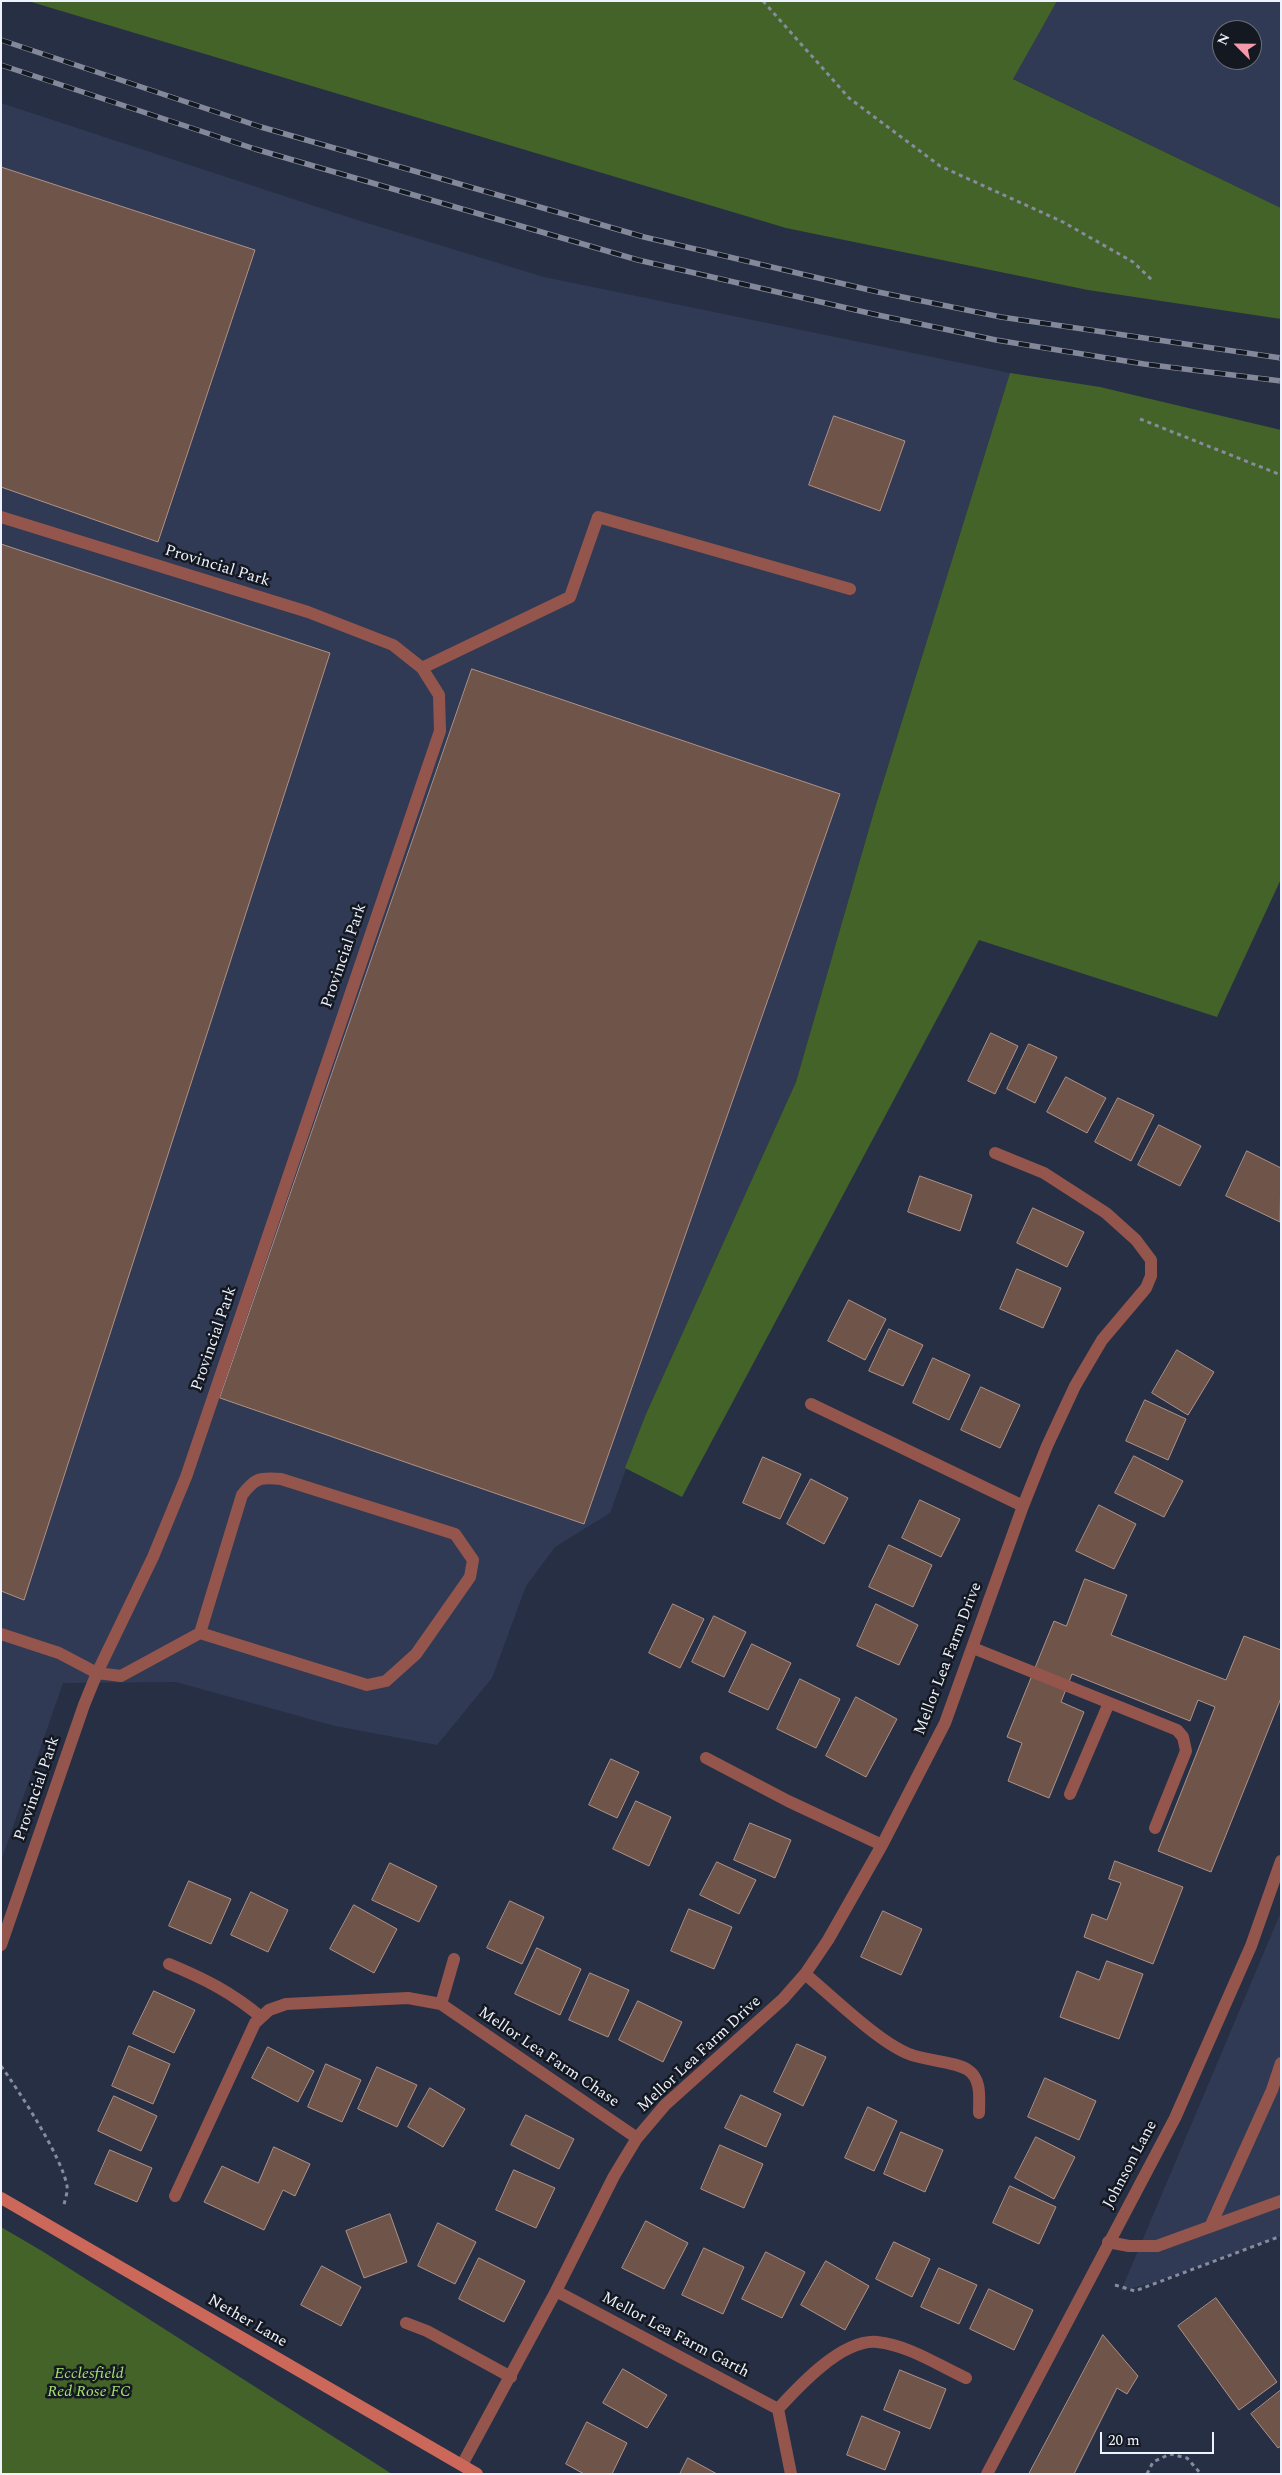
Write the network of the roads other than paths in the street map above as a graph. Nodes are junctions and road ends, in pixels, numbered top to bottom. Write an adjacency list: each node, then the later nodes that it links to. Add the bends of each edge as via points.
1 (1, 517): 3 (street, Provincial Park, via 308,612 393,644)
2 (850, 589): 3 (street, via 598,517 570,597)
3 (422, 668): 10 (street, Provincial Park, via 439,695 440,731 186,1477 154,1557)
4 (995, 1153): 6 (street, Mellor Lea Farm Drive, via 1044,1173 1106,1213 1136,1240 1151,1260 1151,1276 1146,1288 1102,1340 1075,1386)
5 (811, 1404): 6 (street)
6 (1023, 1506): 9 (street, Mellor Lea Farm Drive)
7 (200, 1633): 7 (street, via 242,1495 261,1477 281,1479 455,1534 473,1560 470,1576 416,1654 386,1682 367,1685); 10 (street, via 121,1676)
8 (1, 1634): 10 (street, via 59,1654)
9 (973, 1648): 11 (street); 15 (street, Mellor Lea Farm Drive, via 945,1723)
10 (97, 1673): 17 (street, Provincial Park)
11 (1109, 1703): 13 (street); 14 (street, via 1177,1730 1183,1737 1186,1751)
12 (706, 1758): 15 (street)
13 (1070, 1794)
14 (1155, 1828)
15 (882, 1845): 20 (street, Mellor Lea Farm Drive)
16 (1281, 1861): 30 (street, Johnson Lane, via 1251,1946 1175,2118)
17 (1, 1945)
18 (454, 1958): 21 (street)
19 (169, 1964): 22 (street, via 237,1997)
20 (805, 1974): 24 (street, via 881,2037 908,2054 968,2069 976,2078 980,2093); 25 (street, Mellor Lea Farm Drive, via 783,1999 665,2105)
21 (441, 2004): 22 (street, Mellor Lea Farm Chase, via 408,1998 286,2004 269,2010); 25 (street, Mellor Lea Farm Chase)
22 (261, 2017): 26 (street, Mellor Lea Farm Chase, via 255,2023)
23 (1281, 2063): 29 (street)
24 (979, 2113)
25 (636, 2138): 31 (street, Mellor Lea Farm Drive)
26 (176, 2196)
27 (1, 2198): 36 (main road, Nether Lane)
28 (1281, 2201): 29 (street)
29 (1210, 2227): 30 (street, via 1157,2246)
30 (1108, 2242): 39 (street, Johnson Lane)
31 (556, 2291): 33 (street, Mellor Lea Farm Drive); 35 (street, Mellor Lea Farm Garth)
32 (406, 2323): 33 (street, via 436,2335)
33 (510, 2377): 36 (street, Mellor Lea Farm Drive)
34 (966, 2378): 35 (street, via 914,2353 876,2342 850,2347 805,2380)
35 (778, 2409): 38 (street)
36 (463, 2464): 37 (main road, Nether Lane)
37 (477, 2474)
38 (791, 2474)
39 (987, 2474)

